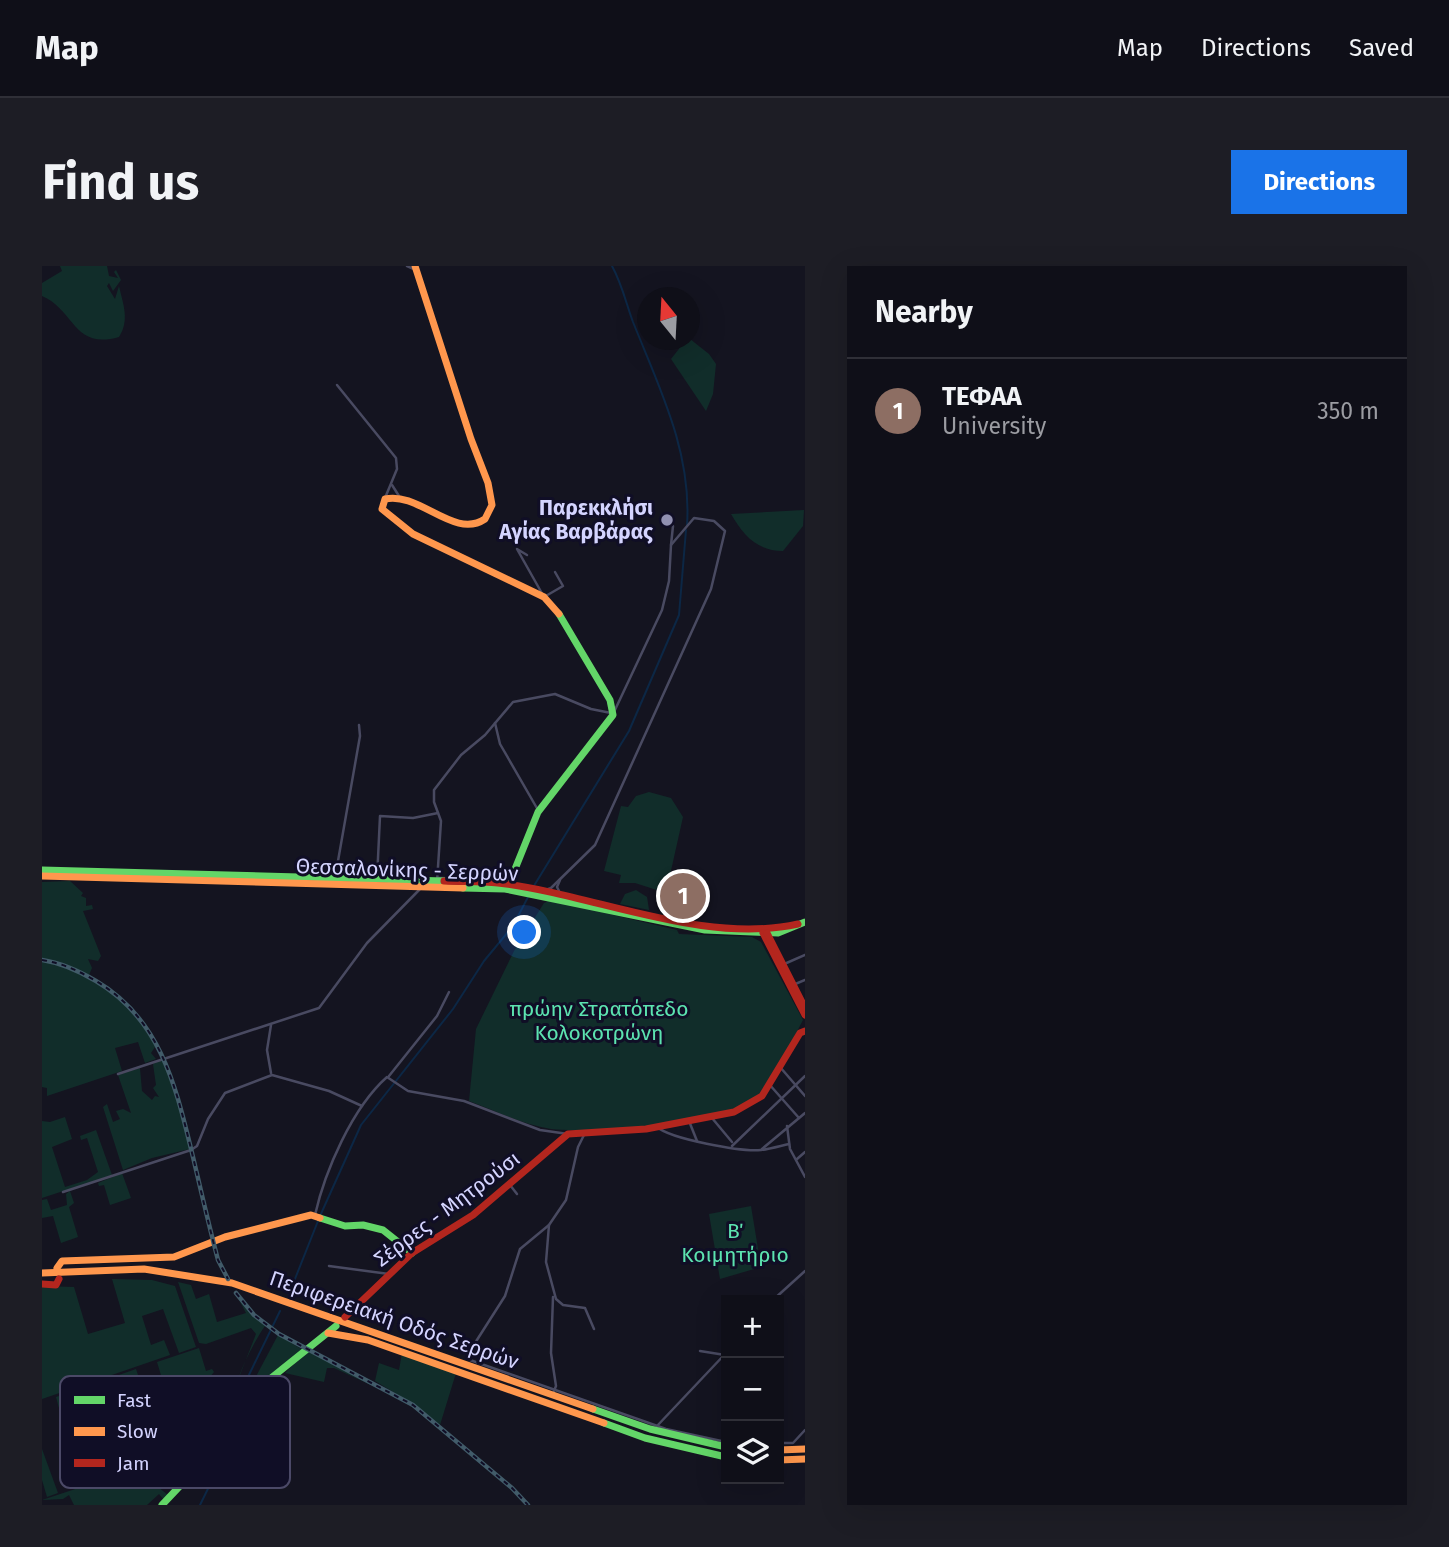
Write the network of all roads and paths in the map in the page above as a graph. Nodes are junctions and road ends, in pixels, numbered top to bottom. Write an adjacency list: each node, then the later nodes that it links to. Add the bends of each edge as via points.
1 (407, 266): 2 (street)
2 (416, 268): 5 (street, via 493,502 485,520 467,525)
3 (337, 385): 4 (street, via 396,458)
4 (391, 485): 5 (street); 6 (street)
5 (399, 496): 6 (street)
6 (385, 499): 11 (street, via 383,512 413,534)
7 (673, 526): 8 (street)
8 (671, 545): 12 (street, via 662,610); 18 (street, via 694,518 714,521 725,531 714,583 596,845)
9 (527, 555): 11 (street, via 517,549)
10 (555, 572): 11 (street, via 563,586)
11 (544, 597): 12 (street, via 560,615 610,700)
12 (612, 715): 13 (street, via 555,694 513,702); 15 (street)
13 (495, 723): 15 (street, via 500,744); 16 (street, via 461,755 436,788 433,799)
14 (359, 725): 19 (street)
15 (538, 812): 23 (street)
16 (438, 813): 20 (street, via 413,818 380,816); 21 (street)
17 (42, 871): 19 (street, Θεσσαλονίκης - Σερρών); 24 (street, Θεσσαλονίκης - Σερρών)
18 (562, 877): 26 (street); 27 (street, via 557,886)
19 (335, 878): 20 (street, Θεσσαλονίκης - Σερρών)
20 (377, 879): 21 (street, Θεσσαλονίκης - Σερρών)
21 (437, 882): 22 (street, Θεσσαλονίκης - Σερρών); 24 (street, Θεσσαλονίκης - Σερρών)
22 (481, 883): 23 (street, Θεσσαλονίκης - Σερρών); 25 (street, Θεσσαλονίκης - Σερρών)
23 (509, 884): 25 (street, Θεσσαλονίκης - Σερρών)
24 (424, 886): 41 (street, via 362,948 323,1004)
25 (518, 888): 26 (street, Θεσσαλονίκης - Σερρών)
26 (542, 892): 27 (street, Θεσσαλονίκης - Σερρών); 30 (street, Θεσσαλονίκης - Σερρών, via 687,927)
27 (561, 895): 29 (street, Θεσσαλονίκης - Σερρών, via 700,924)
28 (805, 922): 29 (street); 31 (street)
29 (765, 931): 30 (street, Θεσσαλονίκης - Σερρών); 31 (street); 32 (street)
30 (750, 933): 32 (street)
31 (782, 933): 32 (street)
32 (769, 944): 34 (street); 39 (street)
33 (805, 955): 34 (street)
34 (782, 965): 36 (street)
35 (805, 979): 36 (street)
36 (793, 985): 38 (street)
37 (449, 992): 47 (street, via 437,1016)
38 (805, 1006)
39 (805, 1015)
40 (805, 1024): 42 (street)
41 (271, 1025): 44 (street); 45 (street, via 267,1050)
42 (802, 1032): 43 (street)
43 (780, 1067): 48 (street); 49 (street)
44 (118, 1074)
45 (272, 1075): 52 (street); 71 (street, via 225,1093 191,1150)
46 (805, 1076): 49 (street)
47 (390, 1077): 52 (street); 61 (street, via 408,1091 464,1101 540,1130)
48 (769, 1084): 51 (street); 54 (street, via 754,1102)
49 (795, 1085): 50 (street); 51 (street)
50 (805, 1096)
51 (781, 1098): 55 (street); 64 (street)
52 (362, 1106): 73 (street, via 328,1169)
53 (805, 1113): 55 (street)
54 (711, 1117): 56 (street); 64 (street)
55 (799, 1118): 58 (street)
56 (690, 1121): 57 (street); 63 (street)
57 (668, 1125): 59 (street); 62 (street)
58 (787, 1126): 65 (street); 66 (street)
59 (657, 1127): 60 (street); 62 (street)
60 (585, 1131): 61 (street); 74 (street, via 566,1200)
61 (568, 1134): 70 (street, Σέρρες - Μητρούσι)
62 (669, 1134): 63 (street)
63 (697, 1141): 64 (street)
64 (732, 1144): 66 (street)
65 (789, 1144): 66 (street); 68 (street)
66 (761, 1150)
67 (805, 1152): 68 (street)
68 (796, 1160): 69 (street)
69 (805, 1177)
70 (510, 1185): 72 (street); 75 (street, Σέρρες - Μητρούσι, via 458,1226)
71 (63, 1192)
72 (517, 1194)
73 (316, 1216): 75 (street, via 345,1226 383,1230); 77 (street, via 225,1237 174,1257 62,1261)
74 (549, 1225): 83 (street, via 546,1262); 93 (street, via 520,1249 505,1296 468,1357)
75 (412, 1253): 80 (street, Σέρρες - Μητρούσι)
76 (329, 1266): 80 (street)
77 (58, 1268)
78 (805, 1272): 84 (street)
79 (42, 1273): 96 (street, Περιφερειακή Οδός Σερρών, via 144,1269 232,1283 650,1429)
80 (388, 1274): 85 (street, Σέρρες - Μητρούσι)
81 (59, 1279): 82 (street, via 56,1285)
82 (42, 1284)
83 (553, 1294): 87 (street, via 563,1305 585,1308); 93 (street)
84 (779, 1295)
85 (345, 1317)
86 (337, 1326): 88 (street)
87 (594, 1329)
88 (328, 1333): 92 (street); 101 (street, via 368,1340 645,1438)
89 (700, 1351): 90 (street)
90 (721, 1353)
91 (722, 1358): 94 (street)
92 (275, 1376)
93 (554, 1391): 94 (street)
94 (657, 1426): 97 (street)
95 (805, 1430): 98 (street, via 793,1443)
96 (721, 1443)
97 (721, 1443)
98 (784, 1443)
99 (805, 1449): 100 (street)
100 (784, 1450)
101 (721, 1456)
102 (805, 1459): 103 (street)
103 (784, 1460)
104 (180, 1488): 105 (street)
105 (162, 1505)

